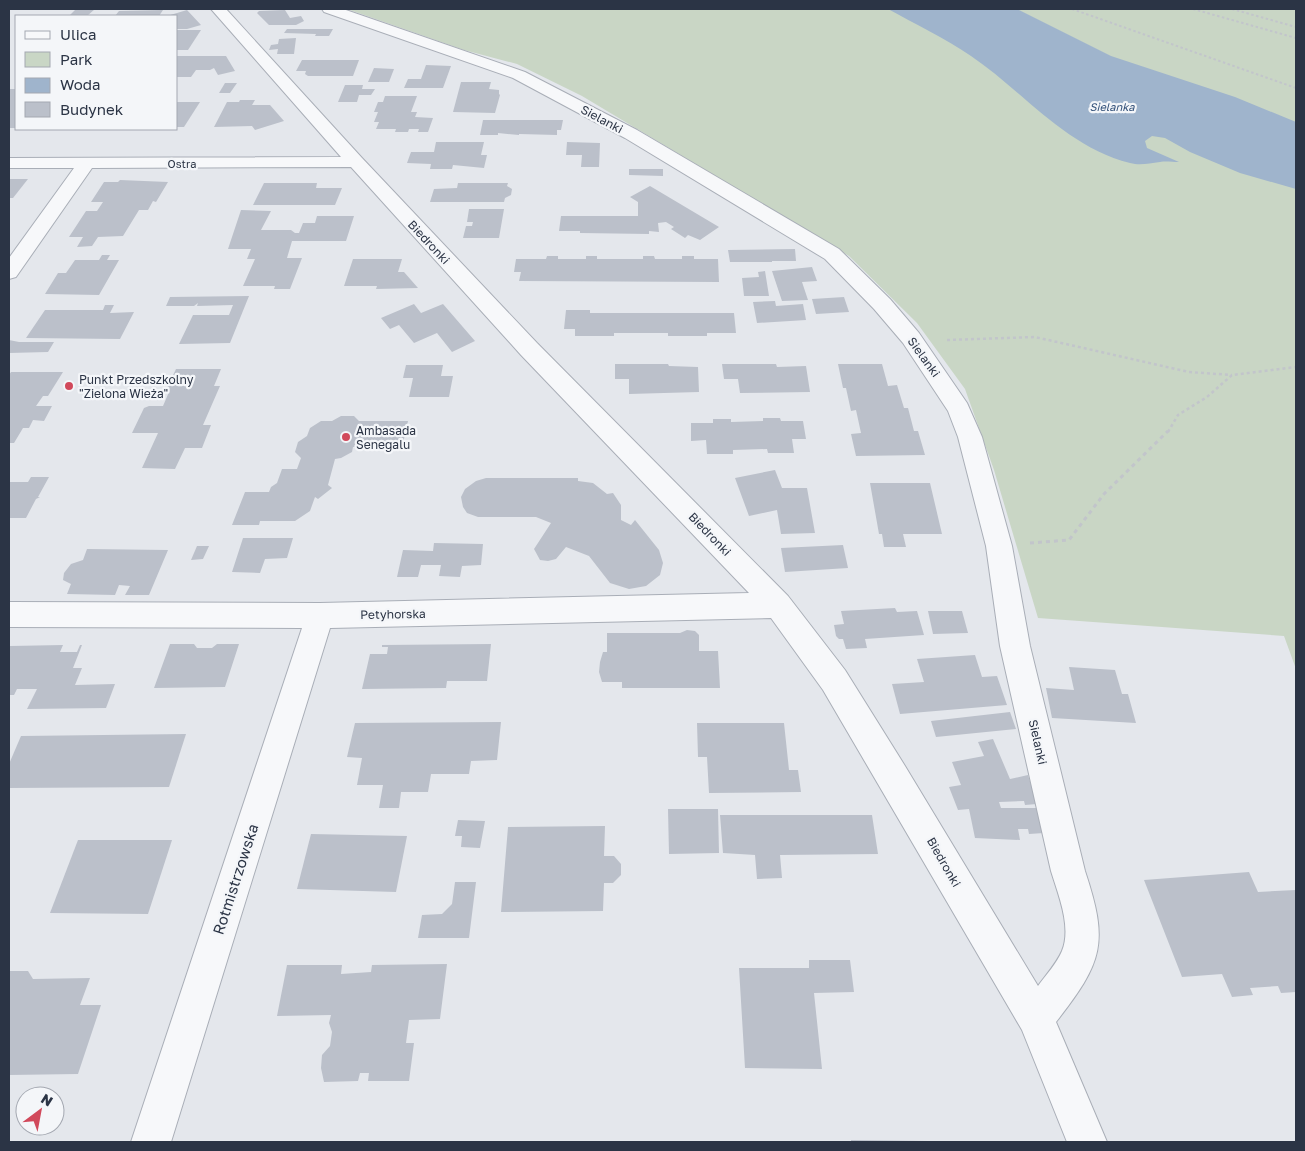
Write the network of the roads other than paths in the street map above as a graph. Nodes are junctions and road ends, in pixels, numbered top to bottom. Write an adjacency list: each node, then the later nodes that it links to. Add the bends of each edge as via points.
1 (218, 9): 3 (street, Biedronki)
2 (329, 9): 10 (street, Sielanki, via 509,70 631,134 832,254 882,304 917,346 959,409 970,437 999,546 1015,646 1079,906 1082,943 1070,972)
3 (356, 162): 5 (street, Ostra); 7 (street, Biedronki, via 571,393)
4 (9, 163): 5 (street, Ostra)
5 (87, 163): 6 (street)
6 (9, 272)
7 (778, 605): 9 (street, Petyhorska); 10 (street, Biedronki, via 839,688 894,776)
8 (9, 614): 9 (street, Petyhorska)
9 (320, 616): 11 (street, Rotmistrzowska)
10 (1036, 1018): 12 (street, Biedronki)
11 (151, 1142)
12 (1087, 1142)

